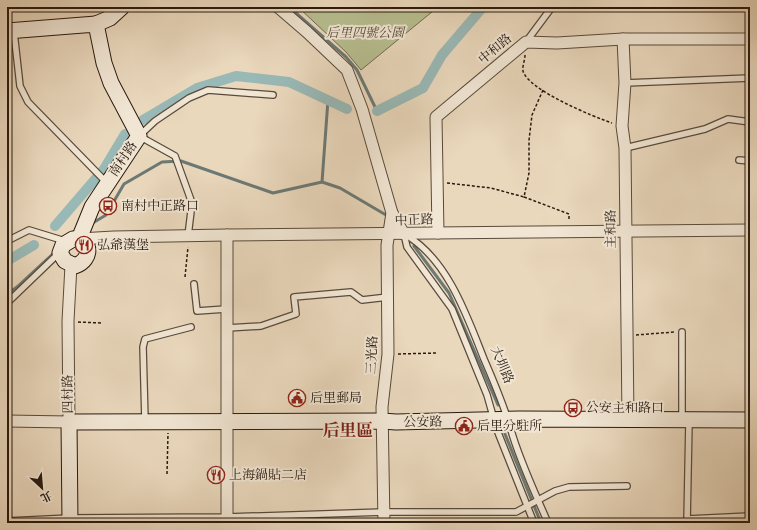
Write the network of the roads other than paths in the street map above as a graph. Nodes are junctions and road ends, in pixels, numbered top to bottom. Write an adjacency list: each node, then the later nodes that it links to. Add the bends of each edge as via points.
1 (122, 7): 4 (main road, via 110,18)
2 (278, 7): 18 (street, 大圳路, via 347,70 362,109)
3 (552, 7): 8 (lane)
4 (96, 24): 5 (main road); 13 (main road, 南村路, via 111,83)
5 (10, 30): 17 (lane, via 20,86 28,102)
6 (623, 39): 7 (street, 中和路); 8 (street, 中和路); 10 (street, 主和路)
7 (750, 39)
8 (526, 42): 21 (street, 中和路, via 436,117)
9 (750, 78): 10 (lane)
10 (625, 83): 14 (street, 主和路, via 622,126)
11 (273, 96): 13 (lane, via 208,90 189,98 155,121)
12 (750, 122): 14 (lane, via 728,119 705,129)
13 (139, 136): 17 (main road, 南村路); 25 (lane, via 175,156 192,203)
14 (625, 148): 20 (street, 主和路)
15 (739, 160): 16 (lane)
16 (750, 160)
17 (105, 181): 27 (main road, 南村路)
18 (392, 213): 22 (street, 三光路); 23 (street, 大圳路)
19 (750, 230): 20 (street, 中正路)
20 (625, 232): 21 (street, 中正路); 37 (street, 主和路)
21 (438, 233): 23 (street, 中正路)
22 (388, 234): 23 (street, 中正路); 24 (street, 中正路); 30 (street, 三光路)
23 (404, 234): 36 (lane, 大圳路, via 407,248 452,309 487,395); 36 (lane, 大圳路, via 416,241 438,266 459,299)
24 (227, 235): 25 (street, 中正路); 32 (street)
25 (188, 236): 27 (street, 中正路)
26 (7, 241): 27 (lane, via 29,230)
27 (69, 245): 28 (main road, via 65,261); 28 (main road, via 85,243 89,255 80,264); 31 (lane, 南村路)
28 (71, 265): 42 (street, 四村路, via 68,321)
29 (194, 284): 32 (lane, via 197,312)
30 (388, 297): 34 (lane, via 362,300 351,292 294,297 296,314 261,326); 40 (street, 三光路, via 388,354)
31 (7, 302)
32 (226, 309): 34 (street)
33 (191, 327): 44 (lane, via 145,339)
34 (226, 328): 43 (street)
35 (682, 332): 41 (lane)
36 (502, 420): 37 (main road, 公安路); 40 (main road, 公安路); 46 (lane, 大圳路, via 511,430); 47 (lane, 大圳路)
37 (628, 420): 41 (main road, 公安路)
38 (750, 420): 41 (main road, 公安路)
39 (7, 421): 42 (street, 公安路)
40 (382, 421): 43 (main road, 公安路); 49 (street, 三光路)
41 (686, 421): 52 (lane)
42 (69, 422): 44 (main road, 公安路); 50 (main road, 四村路)
43 (228, 422): 44 (main road, 公安路); 51 (street)
44 (145, 423)
45 (627, 486): 46 (lane, via 569,487)
46 (538, 500): 47 (lane); 55 (lane, 大圳路)
47 (527, 505): 49 (lane, via 516,512); 54 (lane, 大圳路)
48 (750, 516): 52 (lane)
49 (384, 518): 51 (lane)
50 (70, 520): 51 (lane); 53 (lane)
51 (227, 520)
52 (687, 521)
53 (7, 522)
54 (534, 523)
55 (548, 523)

